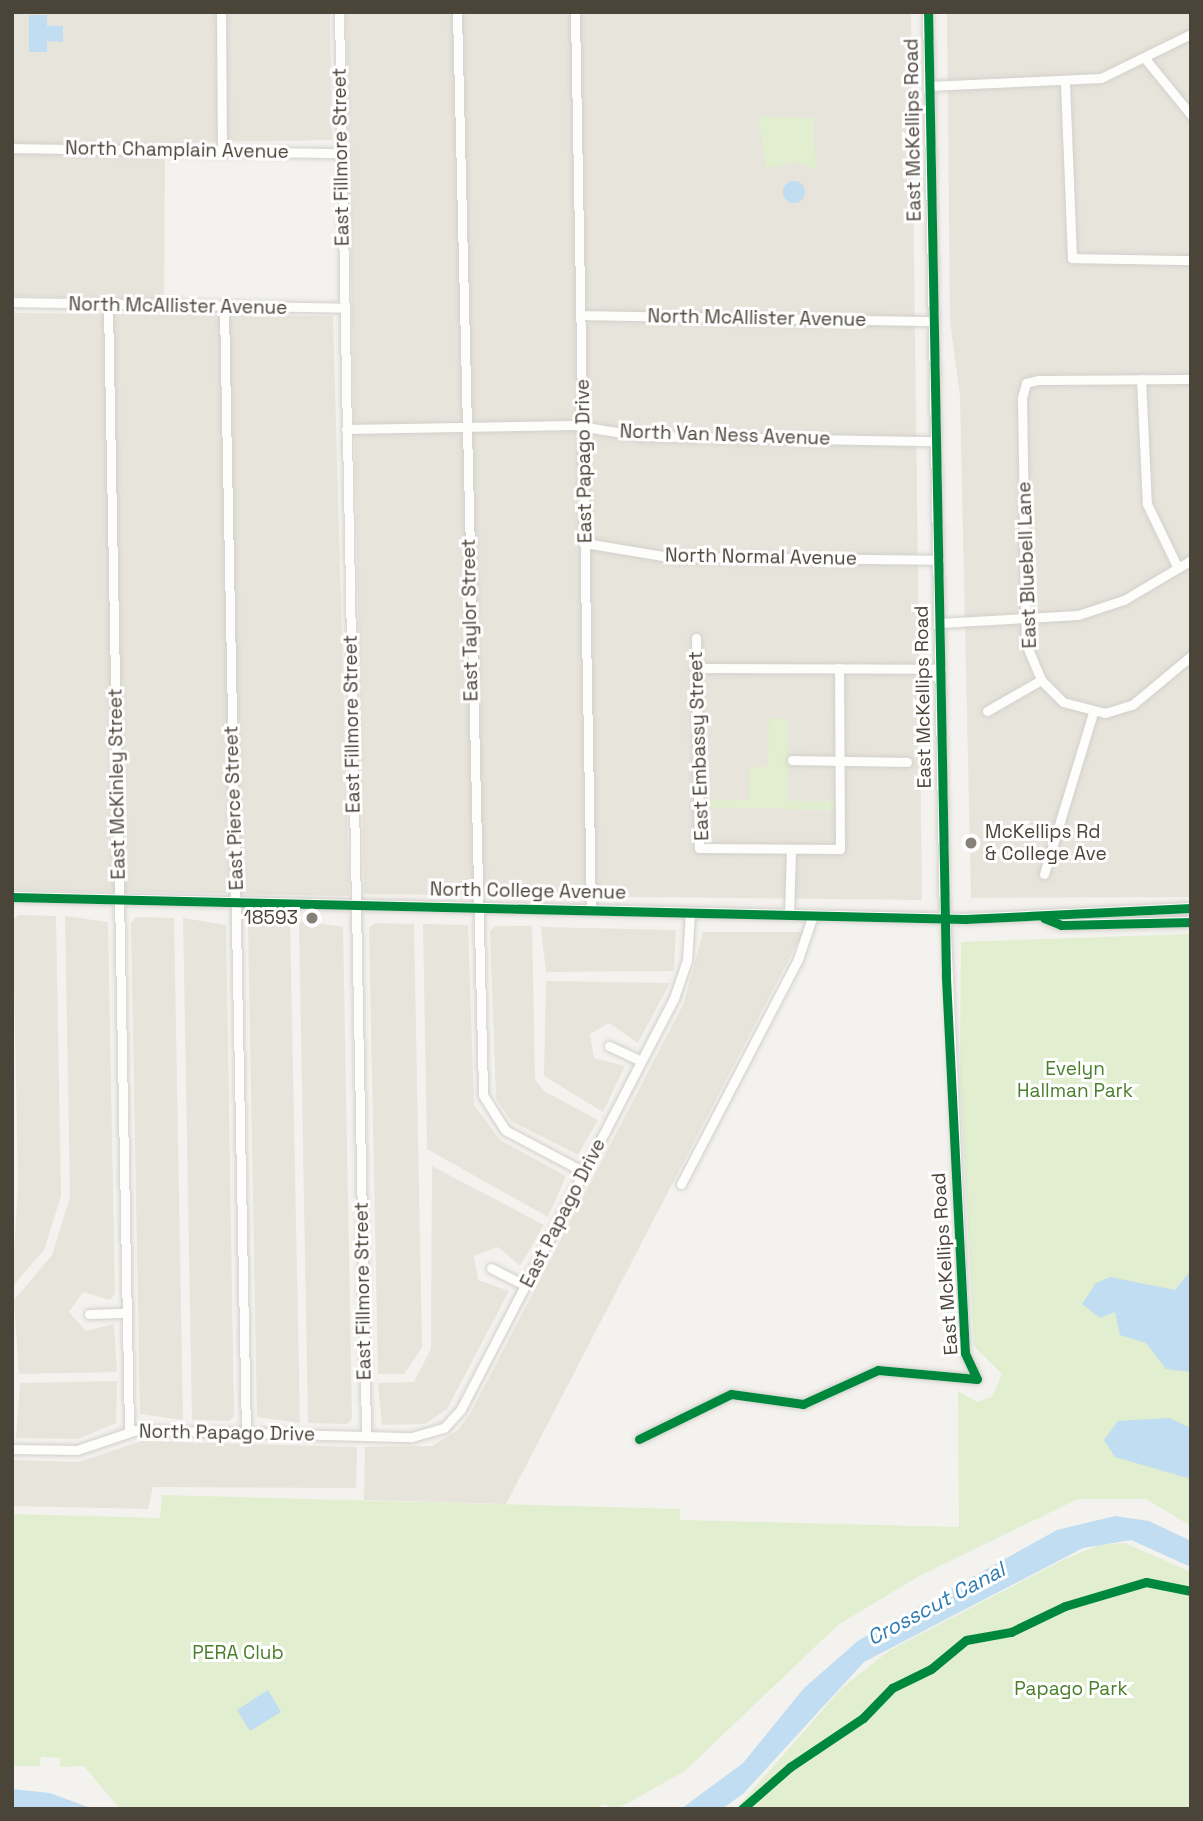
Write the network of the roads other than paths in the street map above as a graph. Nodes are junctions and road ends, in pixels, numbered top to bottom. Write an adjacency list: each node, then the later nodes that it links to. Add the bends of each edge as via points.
1 (220, 12): 12 (street)
2 (338, 12): 13 (street, East Fillmore Street)
3 (457, 12): 24 (street, East Taylor Street)
4 (575, 12): 19 (street, East Papago Drive)
5 (928, 12): 9 (street, East McKellips Road)
6 (1191, 34): 7 (street)
7 (1147, 61): 8 (street); 10 (street)
8 (1065, 83): 9 (street); 14 (street, via 1072,258)
9 (929, 86): 20 (street, East McKellips Road)
10 (1191, 115)
11 (12, 148): 12 (street, North Champlain Avenue)
12 (222, 151): 13 (street, North Champlain Avenue)
13 (341, 153): 18 (street, East Fillmore Street)
14 (1191, 260)
15 (12, 302): 16 (street, North McAllister Avenue)
16 (108, 305): 17 (street, North McAllister Avenue); 47 (street, East McKinley Street)
17 (224, 308): 18 (street, North McAllister Avenue); 48 (street, East Pierce Street)
18 (344, 308): 25 (street, East Fillmore Street)
19 (581, 316): 20 (street, North McAllister Avenue); 23 (street, East Papago Drive)
20 (934, 321): 26 (street, East McKellips Road)
21 (1141, 379): 22 (street); 30 (street, via 1147,504); 31 (street, East Bluebell Lane, via 1026,383)
22 (1191, 379)
23 (582, 426): 24 (street, North Van Ness Avenue); 26 (street, North Van Ness Avenue, via 640,436); 27 (street, East Papago Drive)
24 (466, 427): 25 (street, North Van Ness Avenue); 50 (street, East Taylor Street)
25 (346, 429): 49 (street, East Fillmore Street)
26 (936, 441): 28 (street, East McKellips Road)
27 (585, 543): 28 (street, North Normal Avenue, via 668,557); 52 (street, East Papago Drive)
28 (939, 560): 32 (street, East McKellips Road)
29 (1191, 560): 30 (street)
30 (1178, 568): 31 (street, via 1099,610)
31 (1026, 620): 32 (street); 38 (street, East Bluebell Lane, via 1029,655)
32 (940, 623): 37 (street, East McKellips Road)
33 (696, 638): 35 (street, East Embassy Street)
34 (1191, 656): 40 (street, via 1132,705)
35 (696, 668): 36 (street); 44 (street, East Embassy Street, via 699,848)
36 (839, 668): 37 (street); 42 (street)
37 (941, 669): 56 (street, East McKellips Road)
38 (1041, 680): 39 (street); 40 (street, East Bluebell Lane, via 1063,702)
39 (987, 711)
40 (1093, 712): 45 (street, via 1086,752 1053,831)
41 (792, 760): 42 (street)
42 (840, 761): 43 (street); 44 (street, via 840,849)
43 (907, 762)
44 (790, 850): 54 (street)
45 (1044, 874)
46 (12, 897): 47 (street, North College Avenue)
47 (119, 899): 48 (street, North College Avenue); 65 (street, East McKinley Street)
48 (236, 902): 49 (street, North College Avenue); 68 (street, East Pierce Street)
49 (356, 904): 50 (street, North College Avenue); 69 (street, East Fillmore Street)
50 (478, 907): 52 (street, North College Avenue); 61 (street, East Taylor Street, via 485,1103 505,1130)
51 (1191, 908): 57 (street, North College Avenue, via 1060,911)
52 (591, 910): 53 (street, North College Avenue)
53 (690, 912): 54 (street, North College Avenue); 60 (street, East Papago Drive, via 683,979)
54 (789, 914): 55 (street, North College Avenue)
55 (813, 915): 56 (street, North College Avenue); 62 (street, via 798,959)
56 (945, 918): 57 (street, North College Avenue); 70 (street, East McKellips Road, via 965,1353 976,1379 878,1370 803,1404 731,1394)
57 (1044, 918): 58 (street, North College Avenue, via 1060,925)
58 (1191, 922)
59 (609, 1046): 60 (street)
60 (641, 1061): 61 (street, East Papago Drive)
61 (584, 1172): 64 (street, East Papago Drive)
62 (681, 1184)
63 (491, 1268): 64 (street)
64 (525, 1285): 69 (street, East Papago Drive, via 450,1422 420,1437)
65 (127, 1313): 66 (street); 67 (street, East McKinley Street)
66 (89, 1314)
67 (129, 1431): 68 (street, North Papago Drive); 71 (street, North Papago Drive, via 84,1449)
68 (246, 1433): 69 (street, North Papago Drive)
69 (363, 1436)
70 (639, 1439)
71 (12, 1449)

